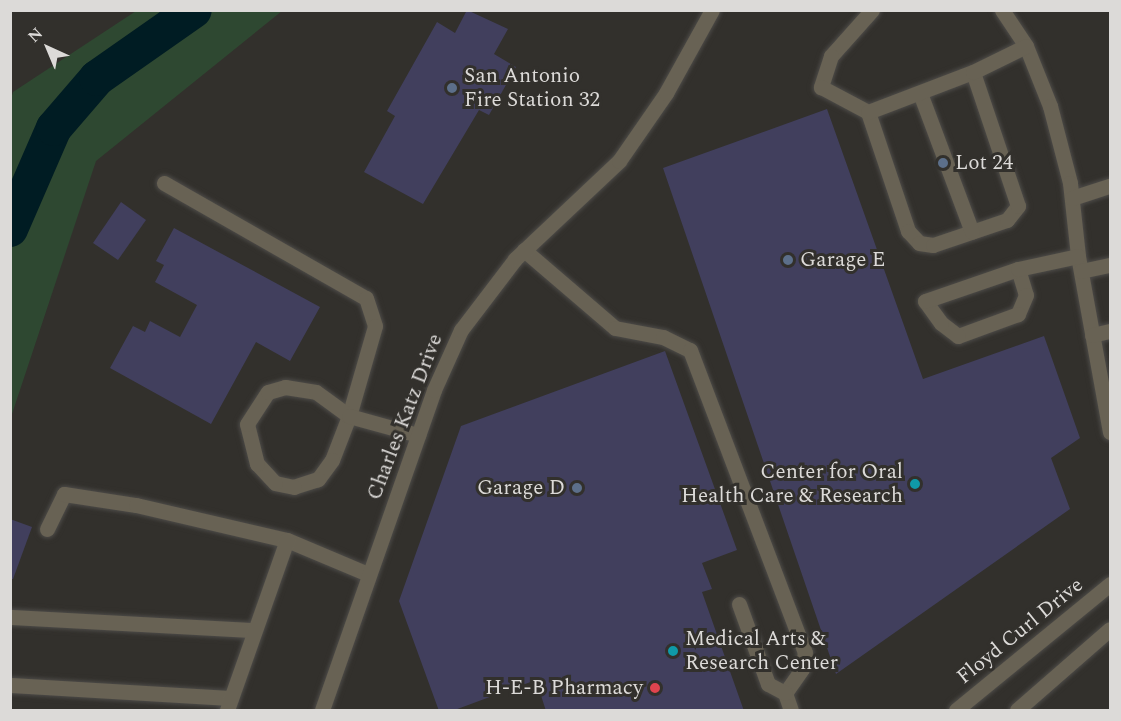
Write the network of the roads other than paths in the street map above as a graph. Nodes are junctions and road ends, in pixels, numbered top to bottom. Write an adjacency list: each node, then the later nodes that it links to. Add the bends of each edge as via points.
1 (712, 10): 12 (street, Charles Katz Drive, via 666,93 619,161)
2 (872, 10): 7 (street, via 831,56 820,87)
3 (1002, 10): 4 (street)
4 (1026, 46): 5 (street); 10 (street, via 1050,106)
5 (973, 72): 6 (street); 11 (street, via 1018,206 1008,220)
6 (920, 93): 7 (street); 11 (street)
7 (868, 112): 11 (street, via 908,231 919,243 933,246)
8 (164, 183): 18 (street, via 366,298 375,326)
9 (1110, 186): 10 (street)
10 (1072, 198): 13 (street)
11 (972, 232)
12 (524, 250): 20 (street, Charles Katz Drive, via 480,300 461,330); 30 (street, via 615,328 663,337 690,350 805,652 802,669)
13 (1079, 263): 14 (street); 15 (street); 17 (street)
14 (1110, 265)
15 (1018, 269): 15 (street, via 925,301 940,323 958,336 1018,314 1026,295)
16 (1110, 331): 17 (street)
17 (1092, 335): 19 (street)
18 (349, 416): 18 (street, via 316,392 285,387 268,392 247,424 257,465 275,483 294,487 318,478 332,460); 20 (street)
19 (1110, 432)
20 (418, 435): 23 (street, Charles Katz Drive)
21 (47, 529): 22 (street, via 64,494 136,505)
22 (287, 540): 23 (street); 28 (street)
23 (368, 574): 32 (street, Charles Katz Drive)
24 (1110, 584): 34 (street, Floyd Curl Drive)
25 (739, 604): 30 (street, via 768,684)
26 (10, 617): 28 (street)
27 (1110, 629): 35 (street)
28 (253, 630): 31 (street)
29 (10, 685): 31 (street)
30 (785, 693): 33 (street)
31 (229, 704)
32 (320, 707)
33 (791, 711)
34 (956, 711)
35 (1017, 711)

